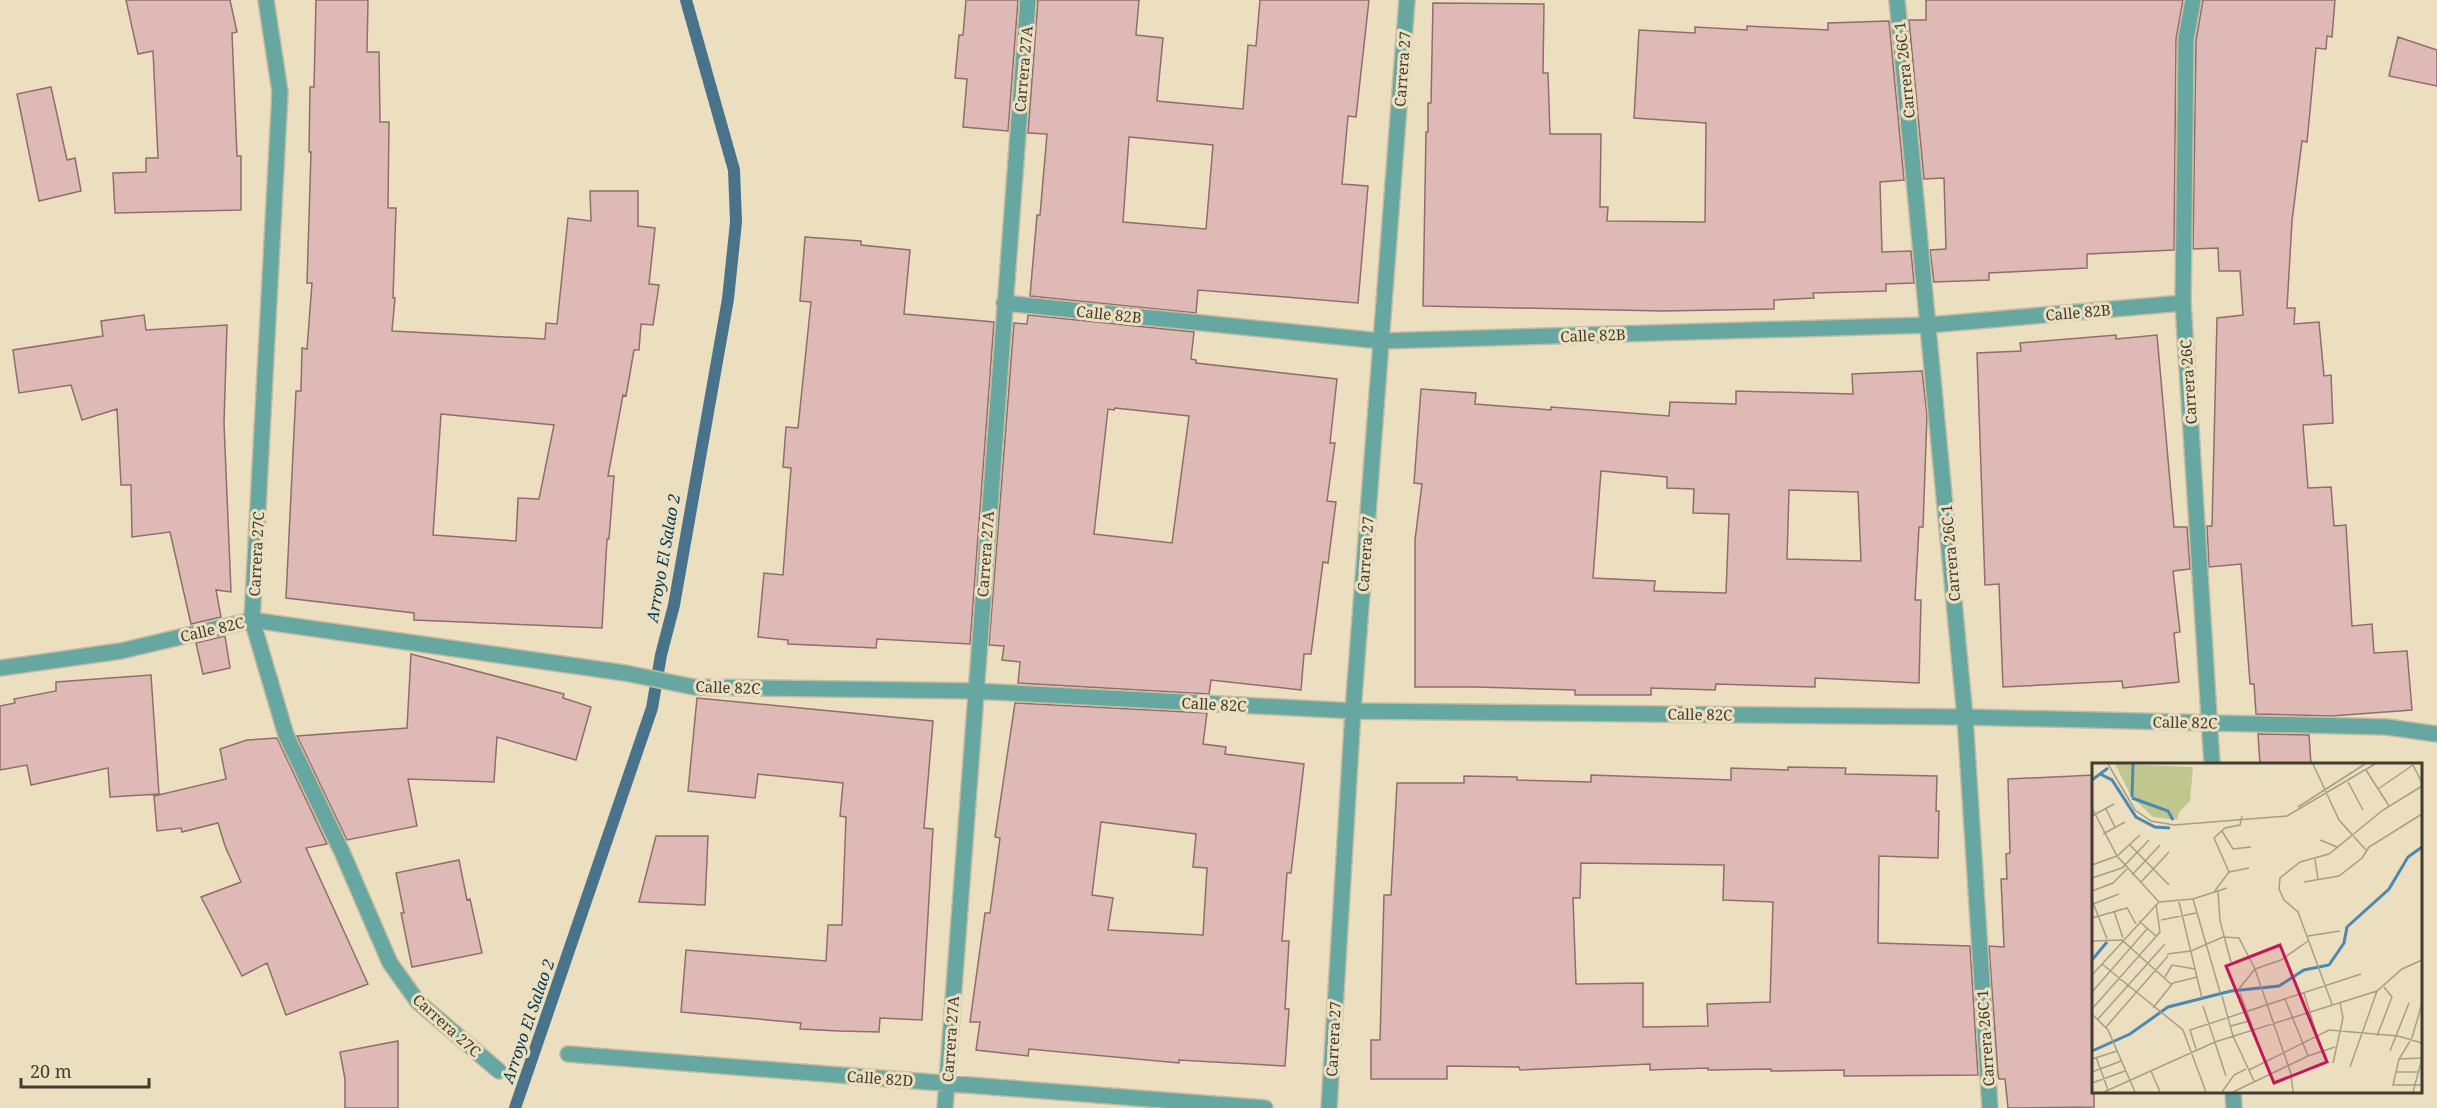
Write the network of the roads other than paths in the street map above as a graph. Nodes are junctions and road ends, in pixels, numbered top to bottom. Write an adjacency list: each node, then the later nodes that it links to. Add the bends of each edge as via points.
1 (266, 0): 10 (street, Carrera 27C, via 280,92)
2 (1028, 0): 6 (street, Carrera 27A)
3 (1407, 0): 9 (street, Carrera 27)
4 (1897, 0): 8 (street, Carrera 26C 1)
5 (2193, 0): 7 (street, Carrera 26C, via 2186,39)
6 (1004, 303): 9 (street, Calle 82B); 12 (street, Carrera 27A)
7 (2183, 303): 8 (street, Calle 82B); 15 (street, Carrera 26C)
8 (1929, 325): 9 (street, Calle 82B); 14 (street, Carrera 26C 1)
9 (1382, 341): 13 (street, Carrera 27)
10 (252, 620): 11 (street, Calle 82C, via 121,651); 12 (street, Calle 82C, via 625,673 694,687); 19 (street, Carrera 27C, via 286,735 390,963 418,1002)
11 (0, 668)
12 (975, 691): 13 (street, Calle 82C); 20 (street, Carrera 27A)
13 (1353, 711): 14 (street, Calle 82C); 25 (street, Carrera 27)
14 (1965, 717): 15 (street, Calle 82C); 26 (street, Carrera 26C 1)
15 (2209, 722): 16 (street, Calle 82C, via 2387,727); 17 (street, Carrera 26C)
16 (2437, 734)
17 (2212, 763)
18 (568, 1054): 20 (street, Calle 82D)
19 (499, 1071)
20 (946, 1084): 22 (street, Calle 82D); 23 (street, Carrera 27A)
21 (2233, 1093): 27 (street)
22 (1137, 1103): 24 (street, Calle 82D)
23 (945, 1108)
24 (1264, 1108)
25 (1329, 1108)
26 (1990, 1108)
27 (2234, 1108)

